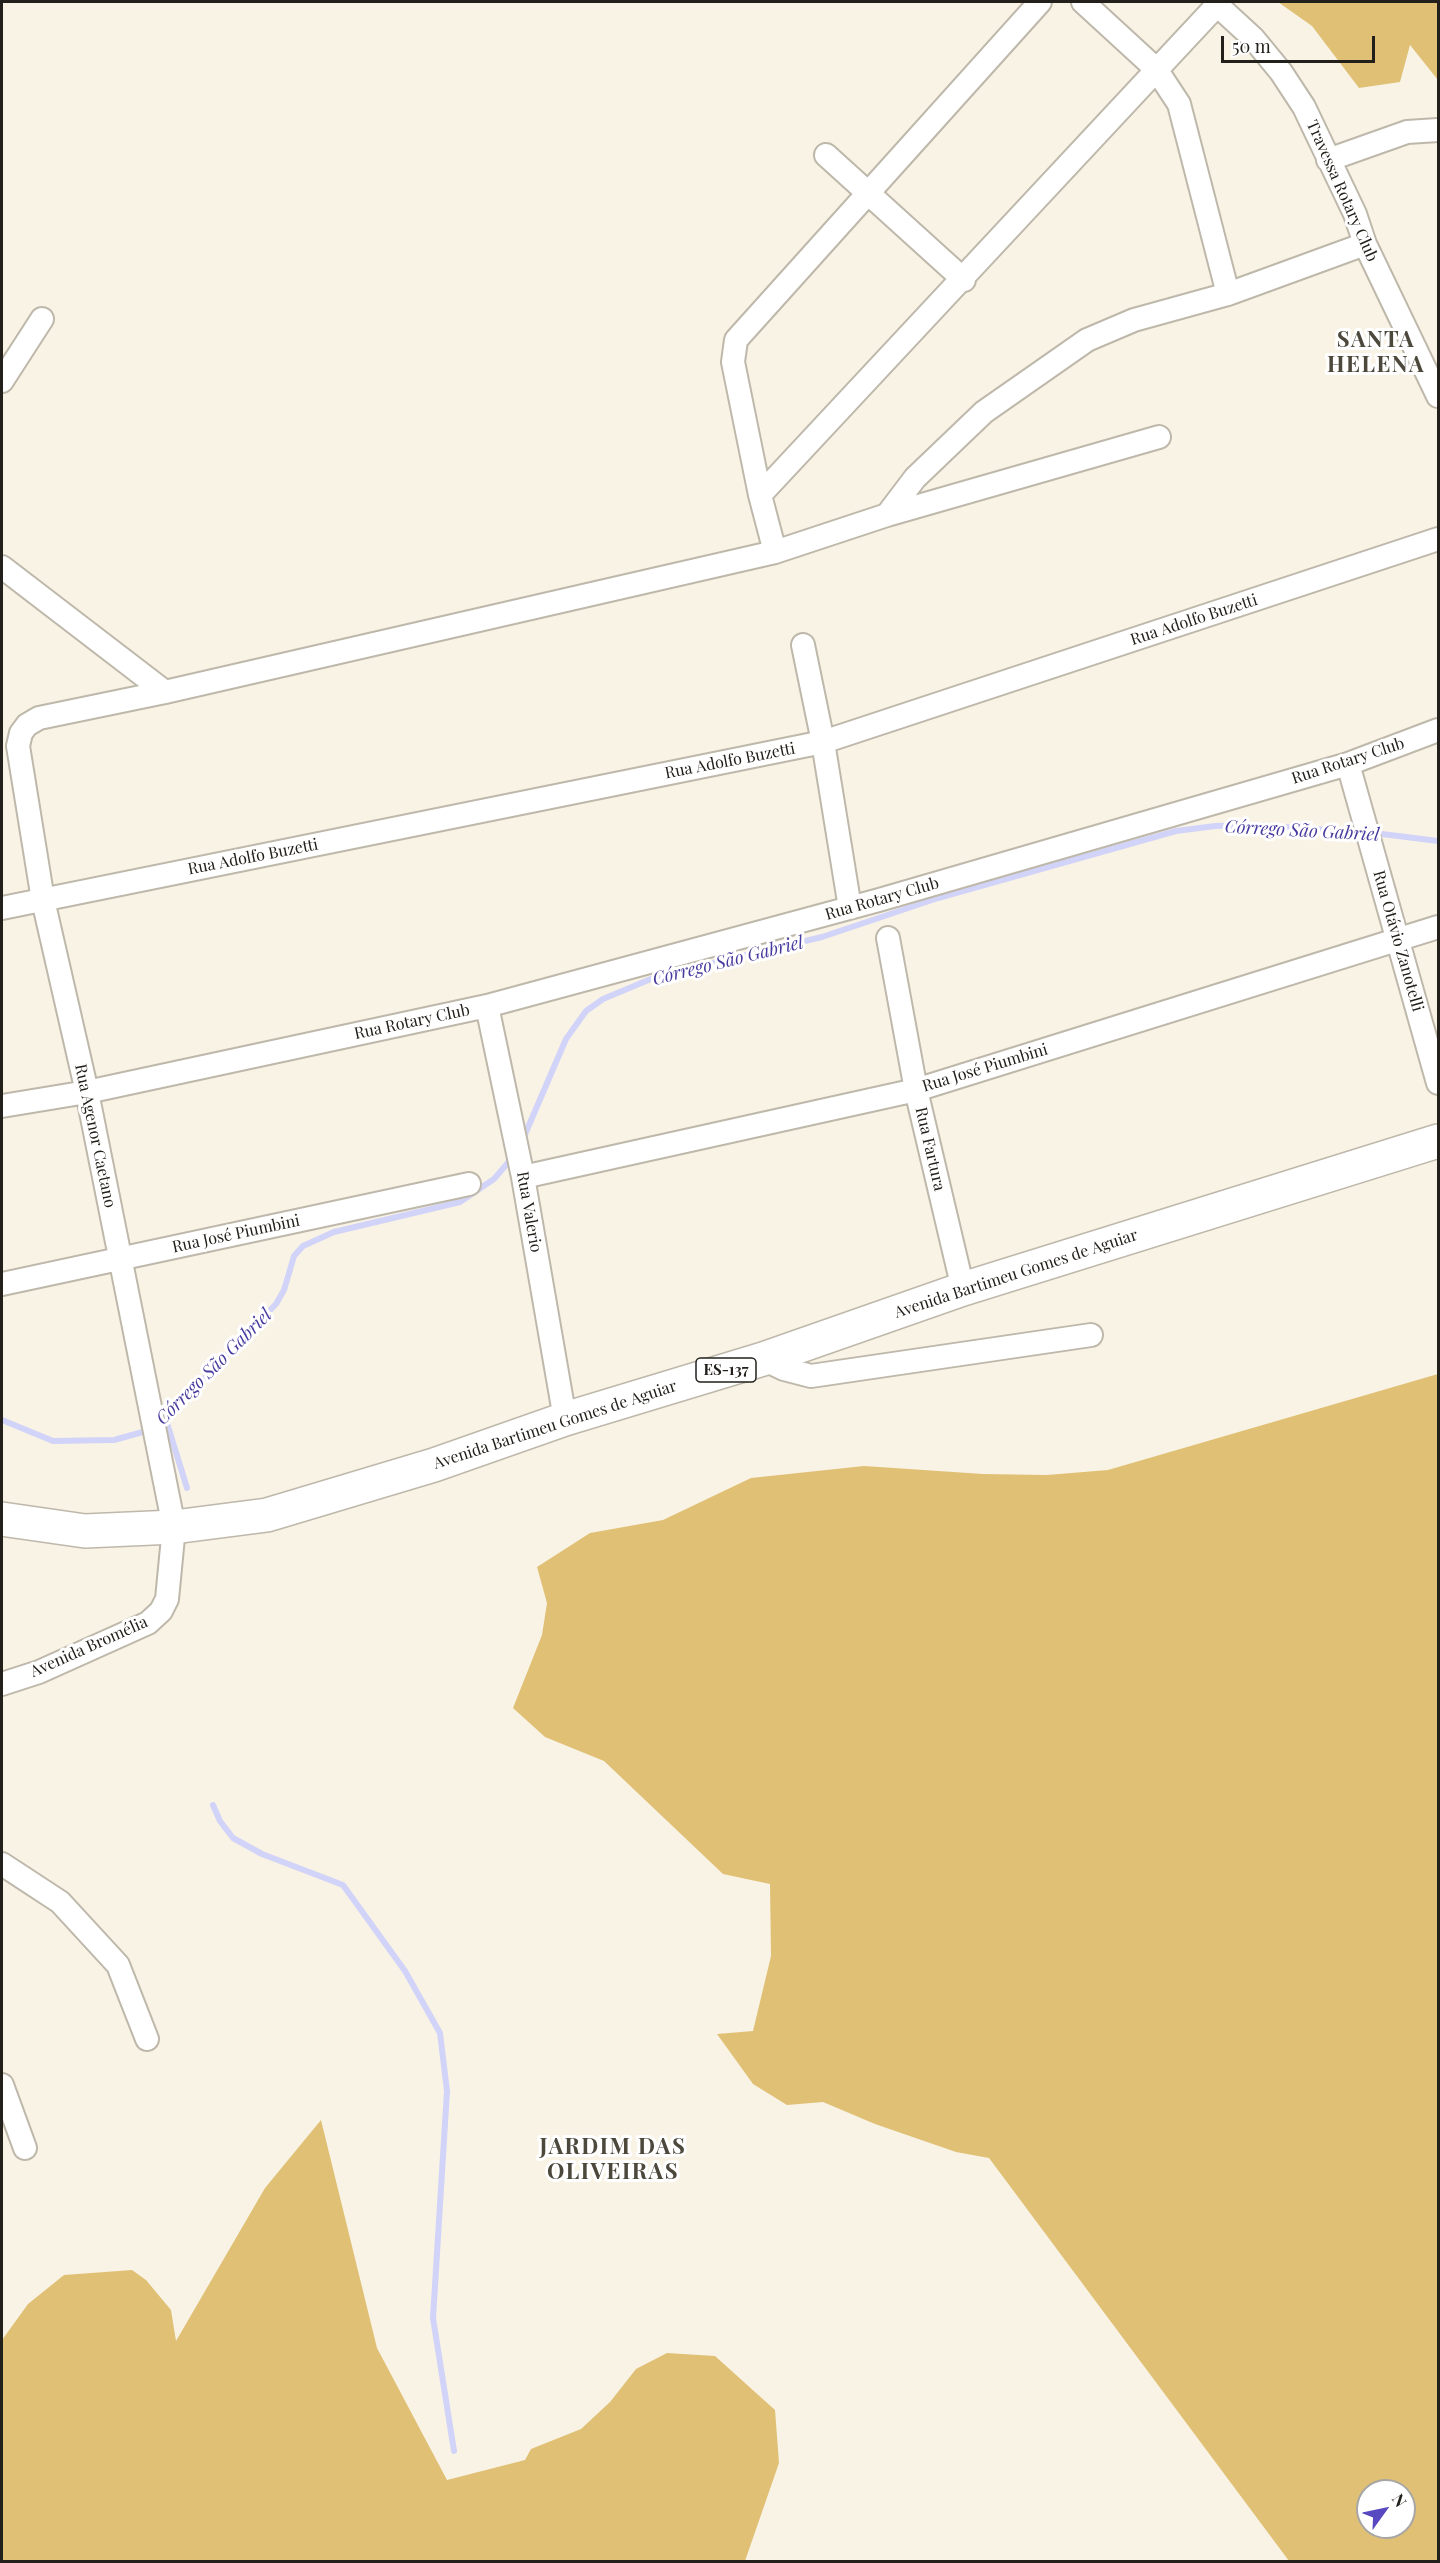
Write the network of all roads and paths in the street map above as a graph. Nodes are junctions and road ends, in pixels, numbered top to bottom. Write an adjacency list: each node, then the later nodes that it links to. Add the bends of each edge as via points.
1 (1040, 2): 8 (street)
2 (1083, 2): 4 (street)
3 (1218, 3): 4 (street); 7 (street, Travessa Rotary Club, via 1281,72 1304,107)
4 (1156, 69): 10 (street); 11 (street, via 1185,120)
5 (1438, 129): 7 (street, via 1407,132)
6 (826, 155): 8 (street)
7 (1328, 160): 9 (street, Travessa Rotary Club)
8 (868, 193): 10 (street); 16 (street, via 736,340 733,362)
9 (1365, 244): 11 (street); 14 (street, Travessa Rotary Club)
10 (964, 280): 16 (street)
11 (1228, 294): 17 (street, via 1134,320 1087,340 1056,359 984,412 915,478)
12 (42, 319): 13 (street)
13 (2, 381)
14 (1438, 396)
15 (1159, 437): 17 (street)
16 (760, 495): 19 (street)
17 (887, 515): 19 (street)
18 (1438, 539): 24 (street, Rua Adolfo Buzetti)
19 (775, 552): 22 (street)
20 (2, 567): 22 (street)
21 (803, 645): 24 (street)
22 (165, 692): 26 (street, Rua Agenor Caetano, via 39,718 27,724 21,733 18,746)
23 (1438, 730): 25 (street, Rua Rotary Club)
24 (823, 742): 26 (street, Rua Adolfo Buzetti); 28 (street)
25 (1348, 764): 28 (street, Rua Rotary Club); 31 (street, Rua Otávio Zanotelli)
26 (43, 900): 27 (street, Rua Adolfo Buzetti); 35 (street, Rua Agenor Caetano)
27 (2, 908)
28 (850, 908): 32 (street, Rua Rotary Club)
29 (1438, 927): 31 (street, Rua José Piumbini)
30 (888, 938): 34 (street, Rua Fartura)
31 (1396, 939): 33 (street, Rua Otávio Zanotelli); 34 (street, Rua José Piumbini)
32 (486, 1006): 35 (street, Rua Rotary Club); 38 (street, Rua Valerio)
33 (1438, 1083)
34 (916, 1090): 38 (street, Rua José Piumbini); 42 (street, Rua Fartura)
35 (87, 1092): 36 (street, Rua Rotary Club); 40 (street, Rua Agenor Caetano)
36 (2, 1106)
37 (1438, 1141): 42 (main road, Avenida Bartimeu Gomes de Aguiar / ES-137)
38 (520, 1163): 45 (street, Rua Valerio)
39 (470, 1184): 40 (street, Rua José Piumbini)
40 (120, 1259): 41 (street, Rua José Piumbini); 47 (street, Rua Agenor Caetano)
41 (2, 1284)
42 (963, 1289): 44 (main road, Avenida Bartimeu Gomes de Aguiar / ES-137)
43 (1091, 1335): 44 (street, via 811,1376 784,1370)
44 (763, 1359): 45 (main road, Avenida Bartimeu Gomes de Aguiar / ES-137)
45 (566, 1419): 47 (main road, Avenida Bartimeu Gomes de Aguiar / ES-137, via 434,1465 267,1515)
46 (2, 1519): 47 (main road, Avenida Bartimeu Gomes de Aguiar / ES-137, via 85,1532)
47 (174, 1527): 48 (street, Avenida Bromélia, via 167,1599 148,1623 39,1672)
48 (2, 1684)
49 (2, 1864): 50 (street, via 60,1902 118,1965)
50 (147, 2039)
51 (2, 2085): 52 (street)
52 (25, 2148)

